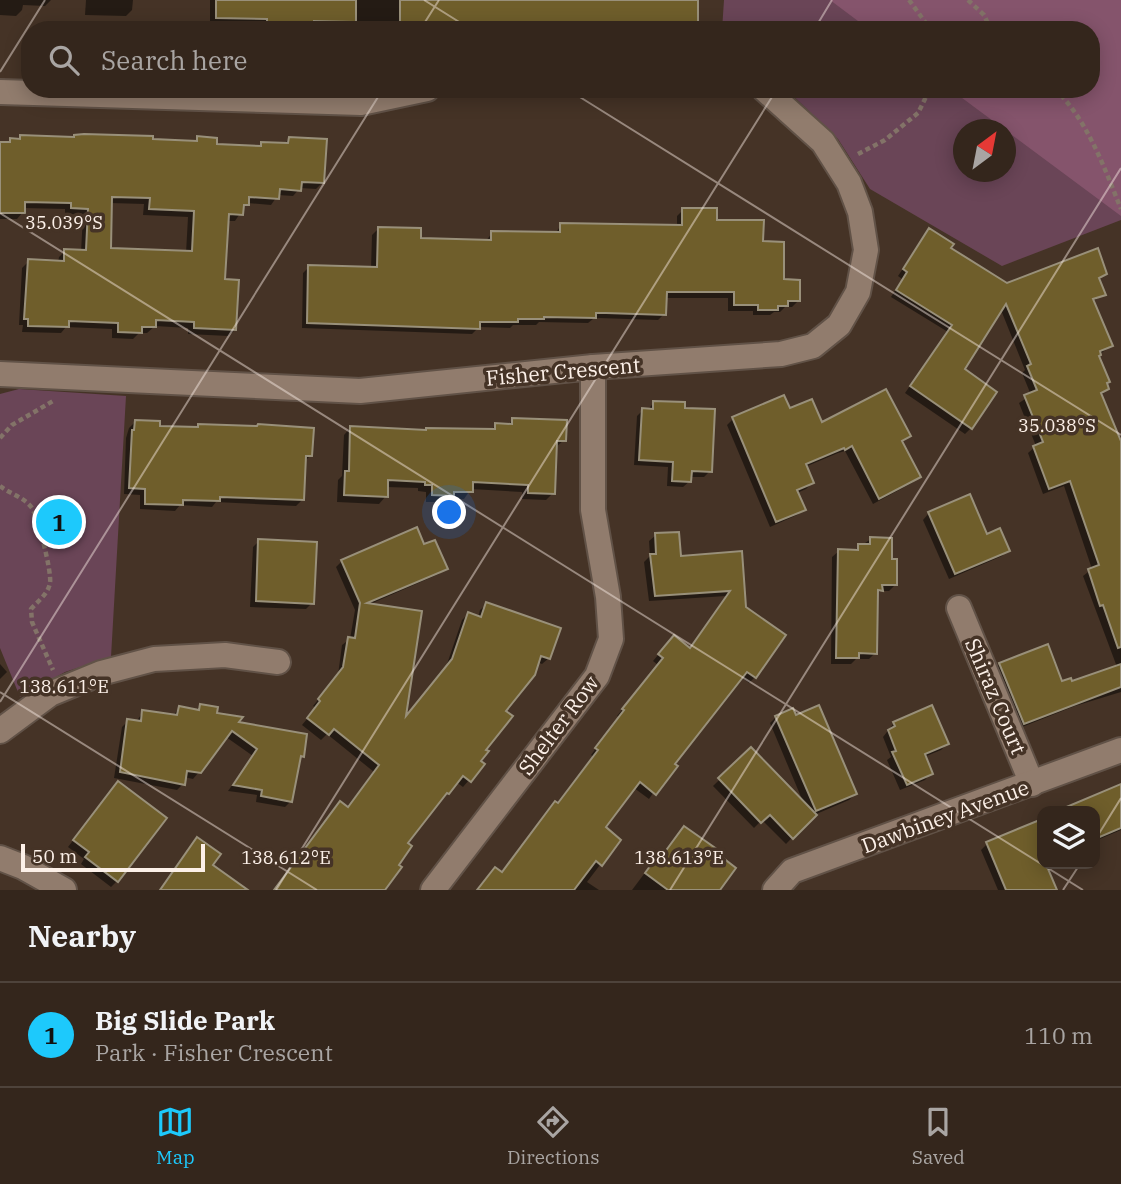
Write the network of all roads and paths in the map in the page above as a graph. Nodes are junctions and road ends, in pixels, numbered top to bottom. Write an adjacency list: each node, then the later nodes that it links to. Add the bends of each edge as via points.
1 (909, 0): 3 (path)
2 (968, 0): 4 (path)
3 (924, 21)
4 (987, 21)
5 (0, 92): 6 (street)
6 (21, 93)
7 (197, 98): 8 (street, via 361,103)
8 (385, 98)
9 (776, 98): 12 (street, Fisher Crescent, via 823,142)
10 (926, 98): 12 (path, via 918,113 885,140)
11 (1062, 98): 13 (path, via 1102,160)
12 (838, 163): 14 (street, Fisher Crescent, via 860,212 866,250 858,292 839,325 813,346 781,354)
13 (1121, 209)
14 (593, 367): 16 (street, Fisher Crescent, via 360,391); 27 (street, Shelter Row, via 593,510 611,639 597,676)
15 (0, 374): 16 (street, Fisher Crescent)
16 (64, 377): 17 (path, via 62,396 12,425)
17 (0, 438)
18 (0, 486): 21 (path, via 33,509 50,583 31,609 32,622)
19 (959, 608): 24 (street, Shiraz Court)
20 (278, 663): 21 (street, via 225,655 154,659)
21 (61, 690): 22 (street)
22 (0, 731)
23 (1121, 750): 24 (street, Dawbiney Avenue)
24 (1032, 784): 28 (street, Dawbiney Avenue, via 792,871)
25 (0, 858): 26 (street)
26 (64, 890)
27 (433, 890)
28 (775, 890)

